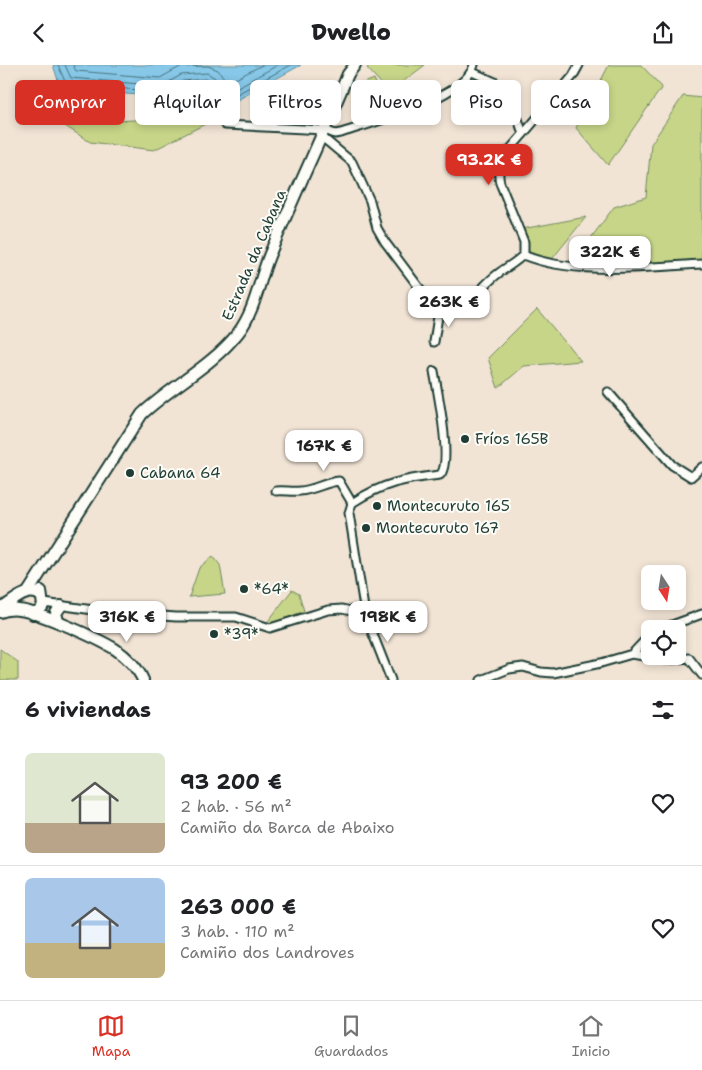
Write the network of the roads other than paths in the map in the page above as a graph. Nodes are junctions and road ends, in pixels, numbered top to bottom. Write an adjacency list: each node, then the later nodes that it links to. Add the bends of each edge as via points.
1 (355, 65): 5 (main road, Estrada da Cabana, via 348,74)
2 (579, 65): 6 (street)
3 (473, 68): 5 (street, via 452,90 428,103 341,133); 6 (street, via 495,82 518,119)
4 (225, 125): 5 (street)
5 (323, 133): 9 (street, via 352,162 385,242 433,306); 16 (main road, Estrada da Cabana, via 239,331 212,361 142,414)
6 (523, 134): 7 (street, via 506,153 498,173 524,242)
7 (523, 255): 8 (street, via 543,263 568,266 631,268); 9 (street, via 465,304)
8 (702, 264)
9 (440, 310): 10 (street)
10 (434, 342)
11 (434, 371): 15 (street, via 444,429 443,472 392,483 372,490)
12 (608, 392): 13 (street, via 672,465 691,477)
13 (702, 467)
14 (276, 491): 15 (street, via 300,491 340,481)
15 (352, 503): 22 (street, via 349,513)
16 (41, 575): 17 (main road, Estrada da Cabana); 18 (main road)
17 (26, 594): 18 (main road, via 36,592); 20 (main road, Estrada da Cabana); 21 (main road, via 22,605)
18 (43, 602): 19 (street); 21 (main road, via 38,612); 25 (main road)
19 (61, 606): 22 (street, via 107,613 236,617 270,628 328,610); 25 (main road, via 56,613)
20 (0, 611): 21 (main road, Estrada da Cabana)
21 (29, 612): 25 (main road)
22 (365, 614): 30 (street)
23 (702, 614): 24 (street)
24 (686, 620)
25 (61, 623): 29 (main road, via 114,649 134,666)
26 (641, 644): 27 (street)
27 (632, 654): 28 (street, via 666,660 689,658); 31 (street, via 553,673 523,667 509,669)
28 (702, 675)
29 (143, 680)
30 (391, 680)
31 (481, 680)

